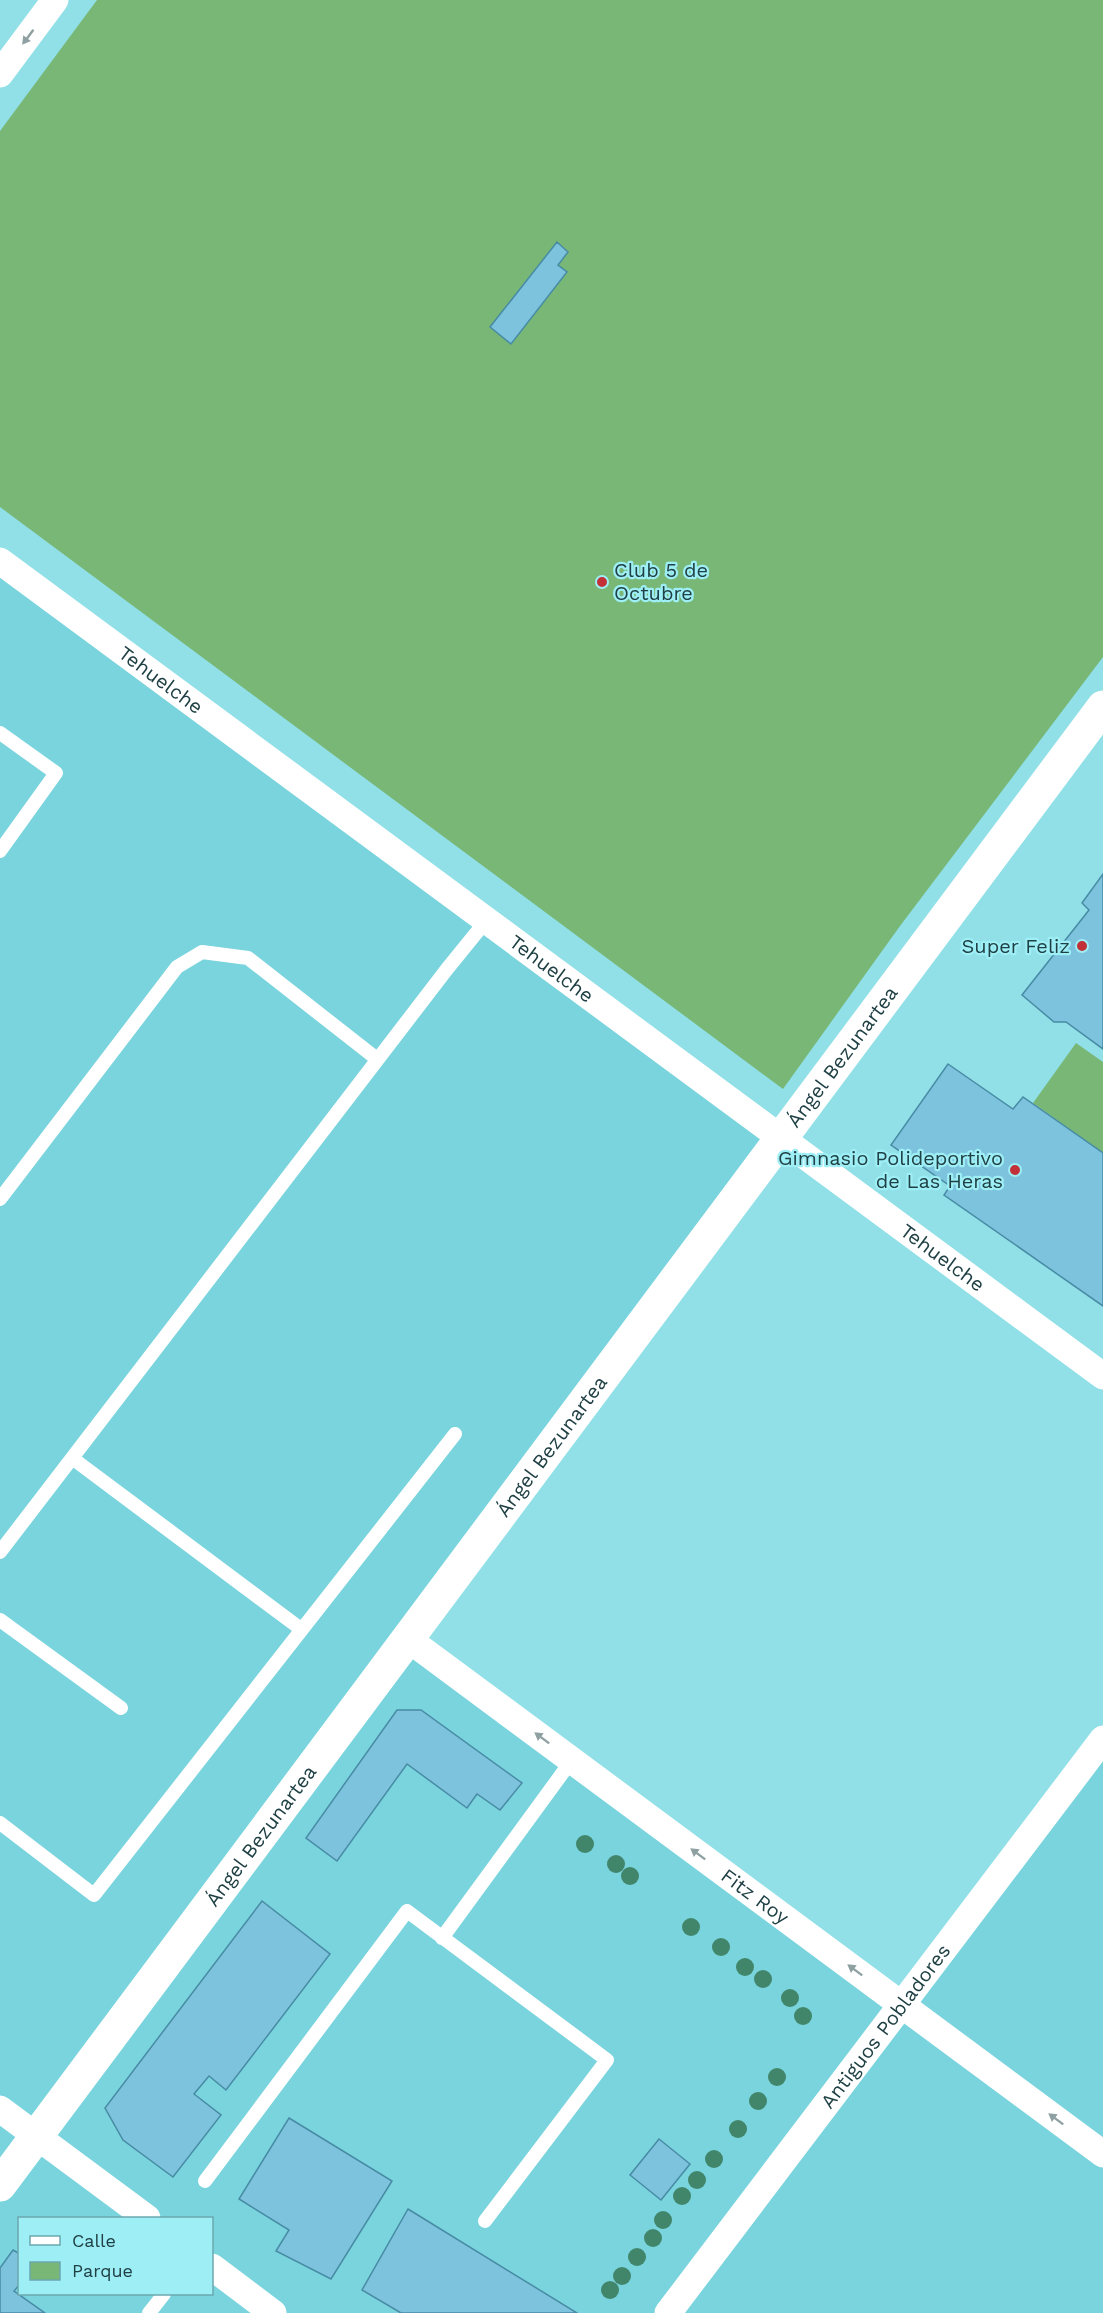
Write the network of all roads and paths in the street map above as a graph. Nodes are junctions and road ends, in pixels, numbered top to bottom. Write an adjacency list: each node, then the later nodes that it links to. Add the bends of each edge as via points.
1 (55, 0): 2 (street, one-way to 2)
2 (0, 74)
3 (0, 561): 7 (street, Tehuelche)
4 (1103, 707): 9 (street, Ángel Bezunartea)
5 (0, 733): 6 (lane, via 56,773)
6 (0, 851)
7 (486, 921): 8 (lane); 9 (street, Tehuelche)
8 (377, 1059): 10 (lane, via 248,958 202,952 177,967); 13 (lane)
9 (781, 1138): 11 (street, Tehuelche); 17 (street, Ángel Bezunartea)
10 (0, 1199)
11 (1103, 1376)
12 (455, 1434): 16 (lane)
13 (72, 1458): 14 (lane); 16 (lane)
14 (0, 1552)
15 (0, 1620): 18 (lane)
16 (301, 1629): 21 (lane, via 94,1895)
17 (408, 1639): 20 (street, Fitz Roy, one-way to 17); 25 (street, Ángel Bezunartea)
18 (121, 1708)
19 (1103, 1739): 23 (street, Antiguos Pobladores)
20 (572, 1760): 22 (lane); 23 (street, Fitz Roy, one-way to 20)
21 (0, 1823)
22 (442, 1938): 27 (lane, via 407,1911); 30 (lane, via 607,2060)
23 (902, 2005): 26 (street, Fitz Roy, one-way to 23); 35 (street, Antiguos Pobladores)
24 (0, 2109): 25 (street)
25 (36, 2136): 28 (street, Ángel Bezunartea); 29 (street)
26 (1103, 2154)
27 (205, 2181)
28 (0, 2185)
29 (146, 2217)
30 (486, 2221)
31 (213, 2268): 34 (street)
32 (163, 2295): 33 (lane)
33 (148, 2313)
34 (273, 2313)
35 (668, 2313)

